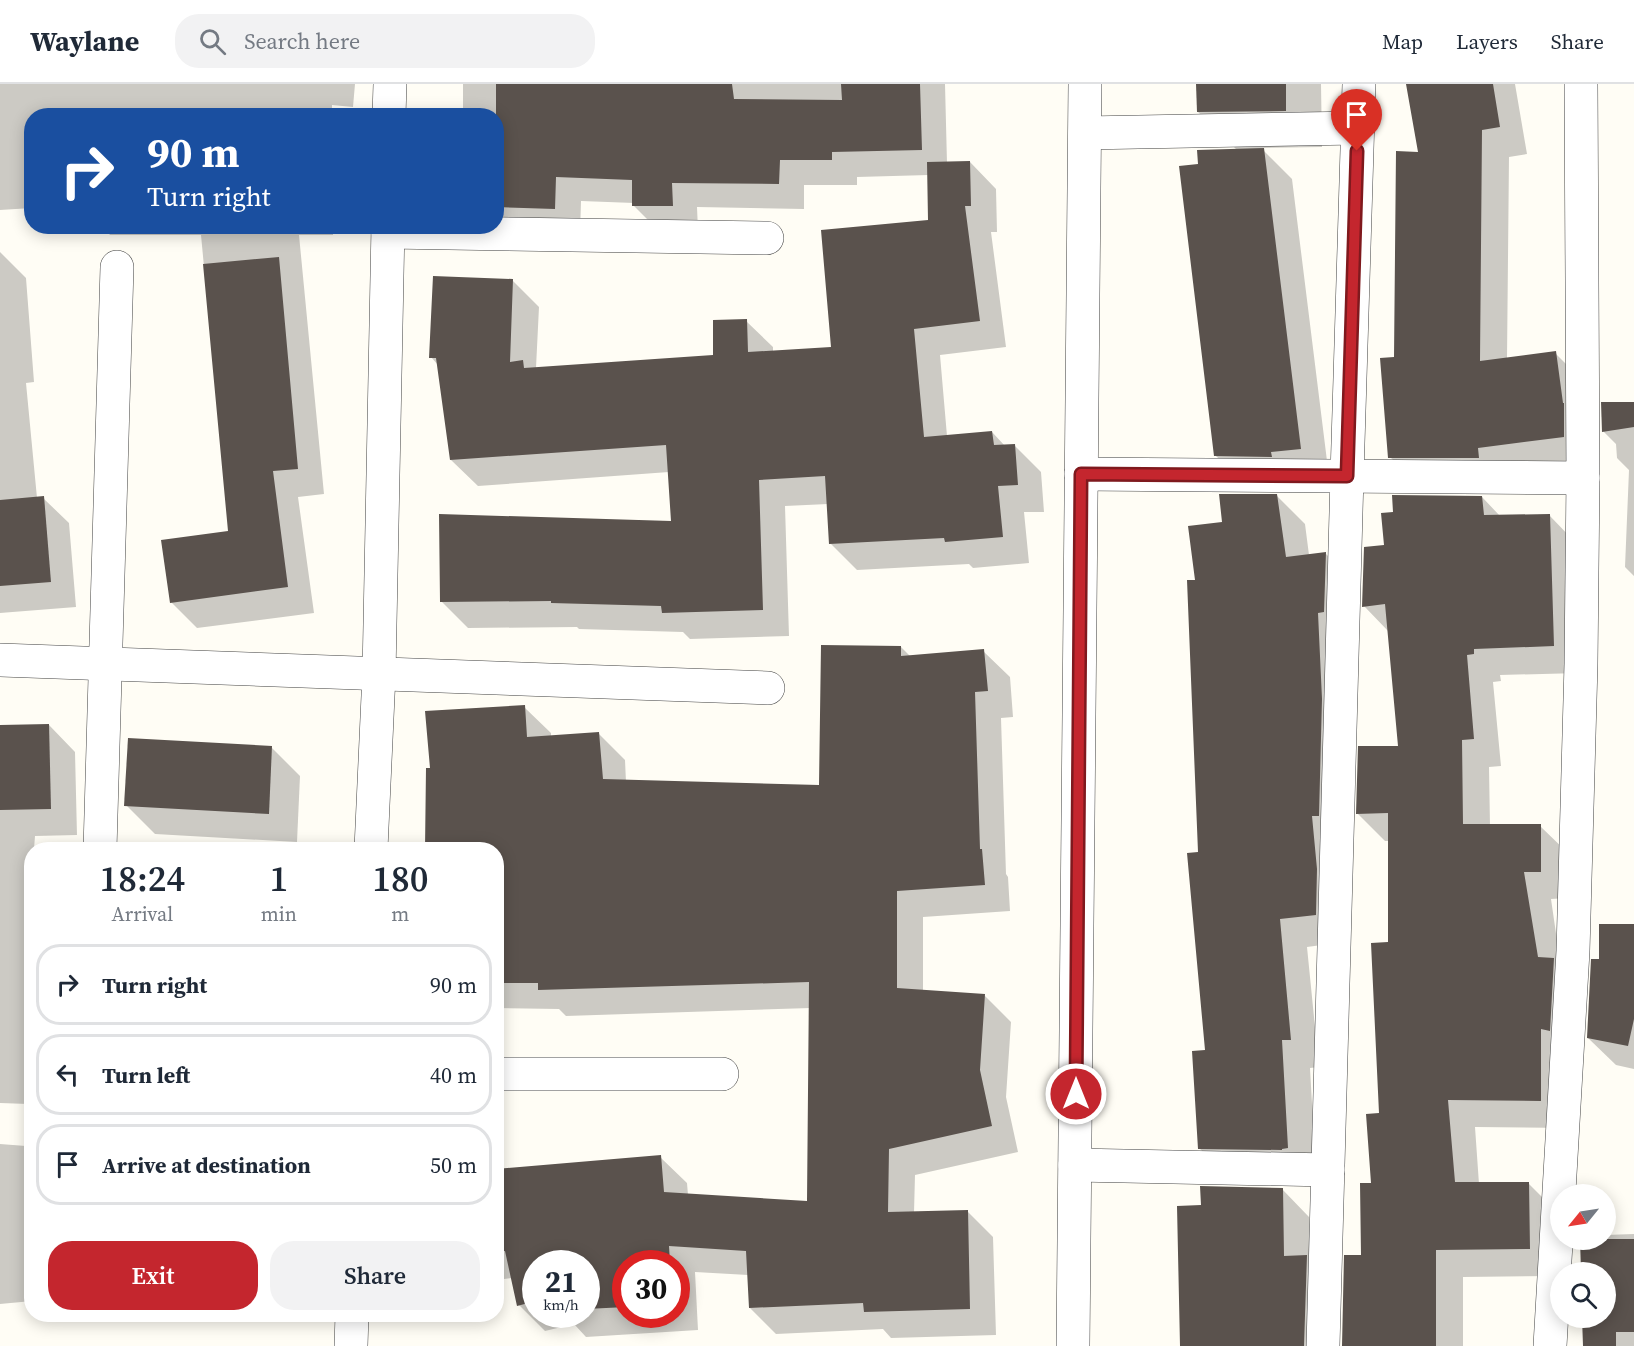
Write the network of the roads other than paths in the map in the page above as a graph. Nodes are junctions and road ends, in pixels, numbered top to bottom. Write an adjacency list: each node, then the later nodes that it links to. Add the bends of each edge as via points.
1 (390, 84): 5 (street)
2 (1085, 84): 7 (street)
3 (1359, 84): 6 (street)
4 (1581, 84): 14 (street)
5 (389, 108)
6 (1358, 128): 7 (street); 13 (street)
7 (1085, 133): 12 (street)
8 (504, 232): 10 (street)
9 (388, 234): 17 (street)
10 (767, 238)
11 (117, 267): 16 (street)
12 (1081, 474): 13 (street); 23 (street)
13 (1347, 476): 14 (street); 24 (street)
14 (1583, 478): 29 (street, via 1573,951)
15 (0, 660): 16 (street)
16 (105, 665): 17 (street); 19 (street)
17 (379, 674): 18 (street); 20 (street)
18 (768, 688)
19 (100, 842)
20 (372, 842)
21 (504, 1074): 22 (street)
22 (722, 1074)
23 (1075, 1165): 24 (street); 27 (street)
24 (1328, 1170): 28 (street)
25 (352, 1322): 26 (street)
26 (351, 1346)
27 (1073, 1346)
28 (1323, 1346)
29 (1550, 1346)

